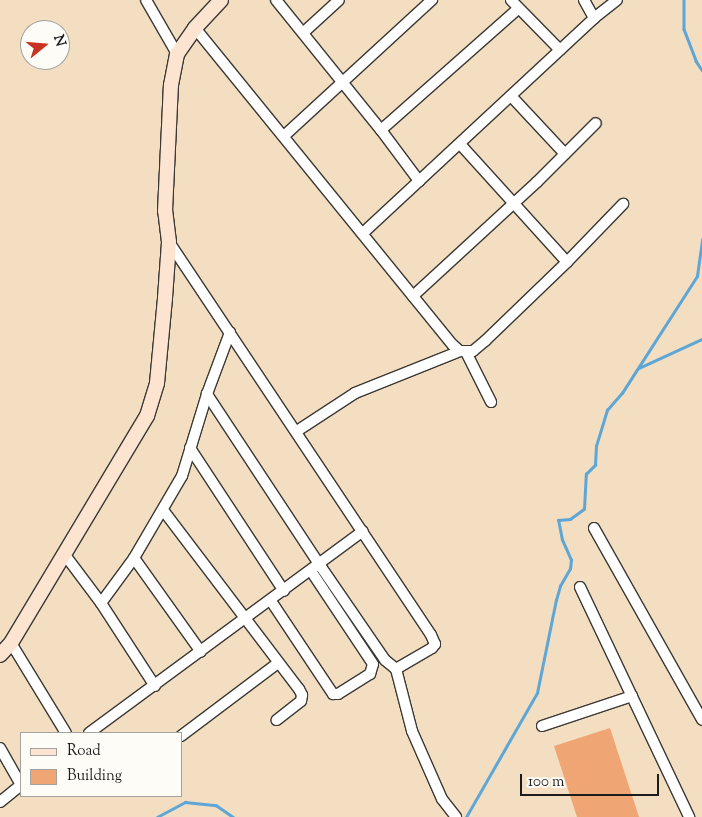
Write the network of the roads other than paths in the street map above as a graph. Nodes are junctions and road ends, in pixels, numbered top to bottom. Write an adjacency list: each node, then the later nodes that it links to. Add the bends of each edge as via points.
1 (146, 0): 14 (street)
2 (222, 0): 11 (street)
3 (276, 0): 12 (street)
4 (339, 0): 12 (street)
5 (432, 0): 15 (street)
6 (511, 0): 9 (street)
7 (584, 0): 10 (street)
8 (617, 0): 10 (street)
9 (518, 9): 13 (street); 18 (street)
10 (594, 18): 13 (street)
11 (195, 28): 14 (street); 19 (street)
12 (304, 32): 15 (street)
13 (560, 50): 16 (street)
14 (177, 54): 26 (street, via 171,85 166,182)
15 (342, 81): 18 (street); 19 (street)
16 (511, 96): 20 (street); 21 (street)
17 (596, 123): 21 (street)
18 (381, 130): 22 (street)
19 (285, 135): 25 (street)
20 (460, 144): 22 (street); 24 (street)
21 (565, 154): 24 (street)
22 (419, 181): 25 (street)
23 (623, 204): 27 (street)
24 (512, 205): 27 (street); 28 (street)
25 (363, 233): 28 (street)
26 (169, 242): 29 (street); 38 (street, via 157,383 147,416)
27 (567, 262): 30 (street, via 485,341 473,351)
28 (413, 296): 30 (street)
29 (230, 332): 31 (street); 33 (street)
30 (463, 352): 32 (street); 33 (street, via 356,393)
31 (207, 394): 34 (street); 40 (street)
32 (491, 402)
33 (296, 431): 37 (street)
34 (190, 448): 35 (street, via 182,476); 42 (street)
35 (163, 510): 39 (street); 45 (street)
36 (594, 528): 54 (street)
37 (363, 532): 40 (street); 50 (street, via 435,644)
38 (65, 555): 44 (street); 46 (street)
39 (134, 558): 44 (street); 47 (street)
40 (316, 568): 42 (street); 43 (street, via 373,664 370,674 333,694); 50 (street, via 385,660)
41 (580, 587): 52 (street)
42 (284, 591): 43 (street)
43 (271, 601): 45 (street)
44 (102, 603): 51 (street)
45 (247, 619): 47 (street); 49 (street)
46 (11, 643): 48 (street); 56 (street)
47 (201, 652): 51 (street)
48 (0, 655)
49 (278, 663): 53 (street, via 302,695 296,706); 58 (street)
50 (396, 669): 63 (street, via 412,731 442,799)
51 (155, 686): 57 (street)
52 (632, 696): 55 (street); 64 (street)
53 (276, 720)
54 (702, 720)
55 (542, 726)
56 (65, 732)
57 (90, 732)
58 (182, 735)
59 (0, 748): 60 (street)
60 (20, 783)
61 (20, 786): 62 (street)
62 (0, 802)
63 (455, 816)
64 (689, 817)

